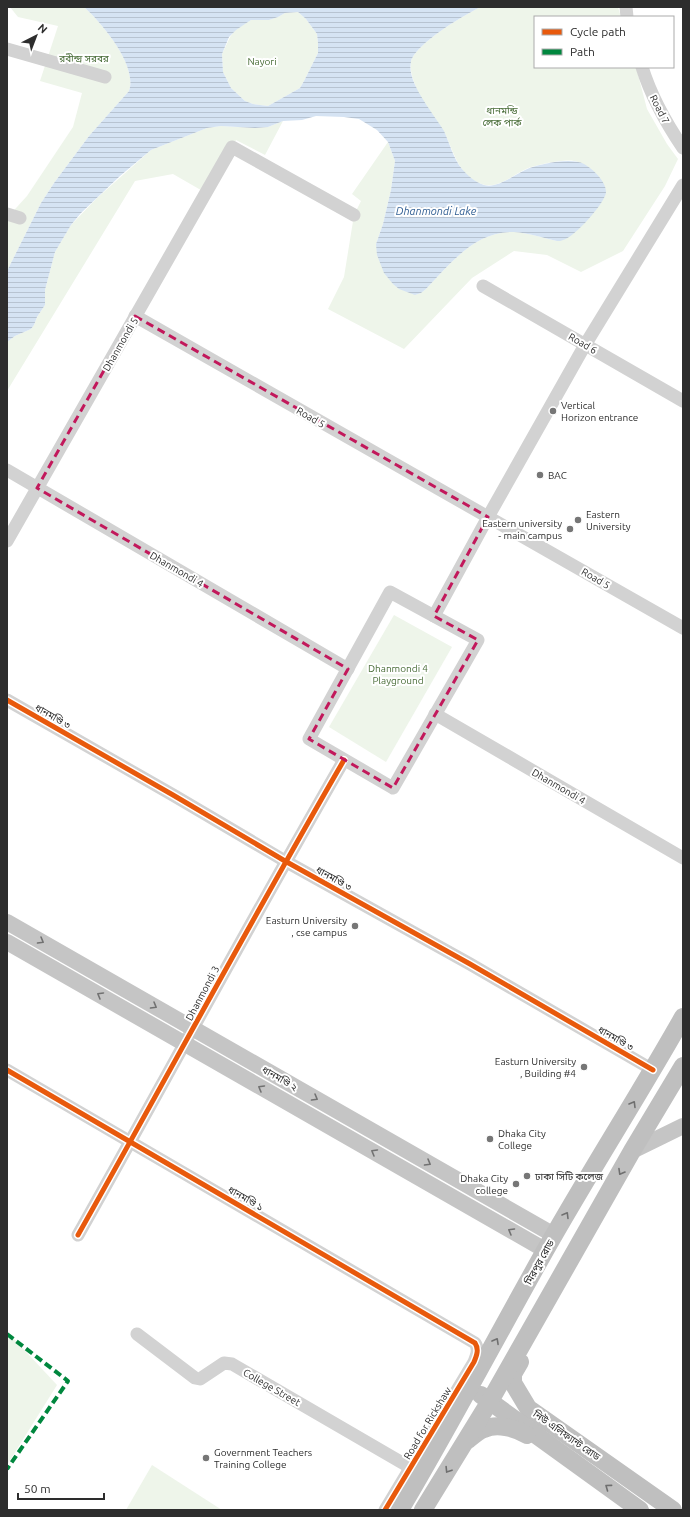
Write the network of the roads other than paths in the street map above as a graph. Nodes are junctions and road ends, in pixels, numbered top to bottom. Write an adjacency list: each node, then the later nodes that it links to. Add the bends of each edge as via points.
1 (7, 49): 3 (street)
2 (642, 68): 4 (street, Road 7, via 654,98)
3 (105, 77)
4 (683, 148)
5 (683, 185): 11 (street)
6 (7, 214): 8 (street)
7 (354, 215): 10 (street, Dhanmondi 5, via 232,147)
8 (20, 218)
9 (483, 286): 11 (street, Road 6)
10 (135, 316): 14 (street, Dhanmondi 5); 15 (street, Road 5)
11 (585, 344): 12 (street, Road 6); 15 (street)
12 (683, 401)
13 (7, 470): 14 (street, Dhanmondi 4)
14 (37, 488): 16 (street, Dhanmondi 5); 19 (street, Dhanmondi 4)
15 (488, 517): 17 (street); 18 (street, Road 5)
16 (7, 541)
17 (434, 616): 19 (street, via 390,592); 21 (street, via 478,640)
18 (683, 628)
19 (348, 669): 22 (street, via 309,739)
20 (7, 700): 24 (street, ধানমণ্ডি ৩)
21 (435, 714): 22 (street, via 393,788); 23 (street, Dhanmondi 4)
22 (344, 760): 24 (street, Dhanmondi 3)
23 (683, 858)
24 (285, 861): 28 (street, Dhanmondi 3); 32 (street, ধানমণ্ডি ৩)
25 (7, 922): 28 (main road, ধানমণ্ডি ২, one-way to 28)
26 (7, 942): 29 (main road, ধানমণ্ডি ২, one-way to 26)
27 (683, 1017): 32 (highway, মিরপুর রোড)
28 (194, 1029): 29 (street, Dhanmondi 3); 38 (main road, ধানমণ্ডি ২, one-way to 38)
29 (185, 1044): 35 (street, Dhanmondi 3); 38 (main road, ধানমণ্ডি ২, one-way to 29)
30 (683, 1066): 33 (highway)
31 (7, 1070): 35 (street, ধানমণ্ডি ১)
32 (653, 1070): 33 (highway); 38 (highway, মিরপুর রোড, one-way to 32)
33 (678, 1084): 36 (highway)
34 (683, 1126): 36 (main road)
35 (130, 1142): 37 (street, Dhanmondi 3); 41 (street, ধানমণ্ডি ১)
36 (632, 1151): 39 (highway, one-way to 39)
37 (78, 1235)
38 (549, 1243): 42 (highway, মিরপুর রোড, one-way to 38)
39 (576, 1250): 43 (highway); 51 (highway, নিউ এলিফ্যান্ট রোড, via 571,1272 513,1374 513,1383 528,1408)
40 (137, 1334): 46 (street, College Street, via 195,1378 200,1379 224,1363 232,1364)
41 (475, 1343): 46 (street, Road for Rickshaw, via 478,1353 474,1362)
42 (470, 1387): 43 (highway, নিউ এলিফ্যান্ট রোড); 46 (highway, মিরপুর রোড)
43 (490, 1401): 44 (highway); 45 (highway, নিউ এলিফ্যান্ট রোড)
44 (463, 1445): 45 (highway, via 484,1428 510,1428); 49 (highway, one-way to 49)
45 (565, 1455): 50 (highway, নিউ এলিফ্যান্ট রোড, one-way to 45)
46 (416, 1470): 47 (street, Road for Rickshaw); 48 (highway, মিরপুর রোড)
47 (385, 1510)
48 (400, 1510)
49 (423, 1510)
50 (640, 1510)
51 (673, 1510)

